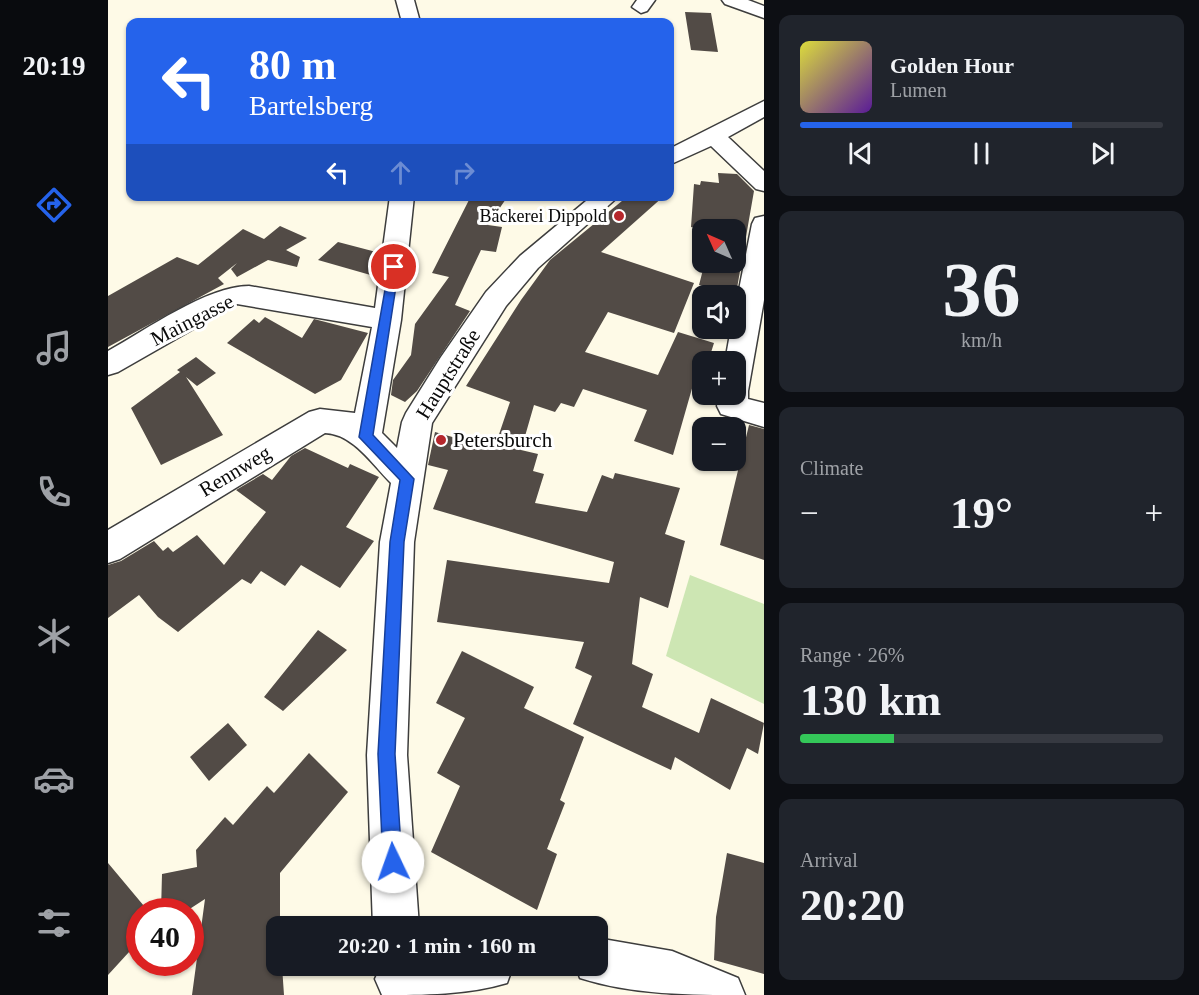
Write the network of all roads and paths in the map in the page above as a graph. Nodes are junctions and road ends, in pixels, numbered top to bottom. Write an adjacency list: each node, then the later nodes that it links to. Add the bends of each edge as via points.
1 (405, 0): 4 (street)
2 (731, 0): 3 (street)
3 (764, 12)
4 (410, 18)
5 (764, 107): 6 (street)
6 (714, 136): 7 (street); 8 (street)
7 (674, 156)
8 (764, 184)
9 (401, 201): 12 (street)
10 (601, 201): 18 (street, Hauptstraße, via 529,262 496,299 417,422)
11 (763, 240): 13 (street)
12 (387, 320): 14 (street, Maingasse, via 234,295); 17 (street)
13 (742, 351)
14 (108, 364)
15 (732, 405): 16 (street)
16 (764, 416)
17 (366, 437): 18 (street, Rennweg); 19 (street, Rennweg, via 345,422 320,422)
18 (407, 479): 20 (street, Hauptstraße, via 397,542 387,754)
19 (108, 548)
20 (395, 916)
21 (608, 963): 24 (street, via 672,975)
22 (425, 976): 23 (street)
23 (399, 980)
24 (722, 995)

